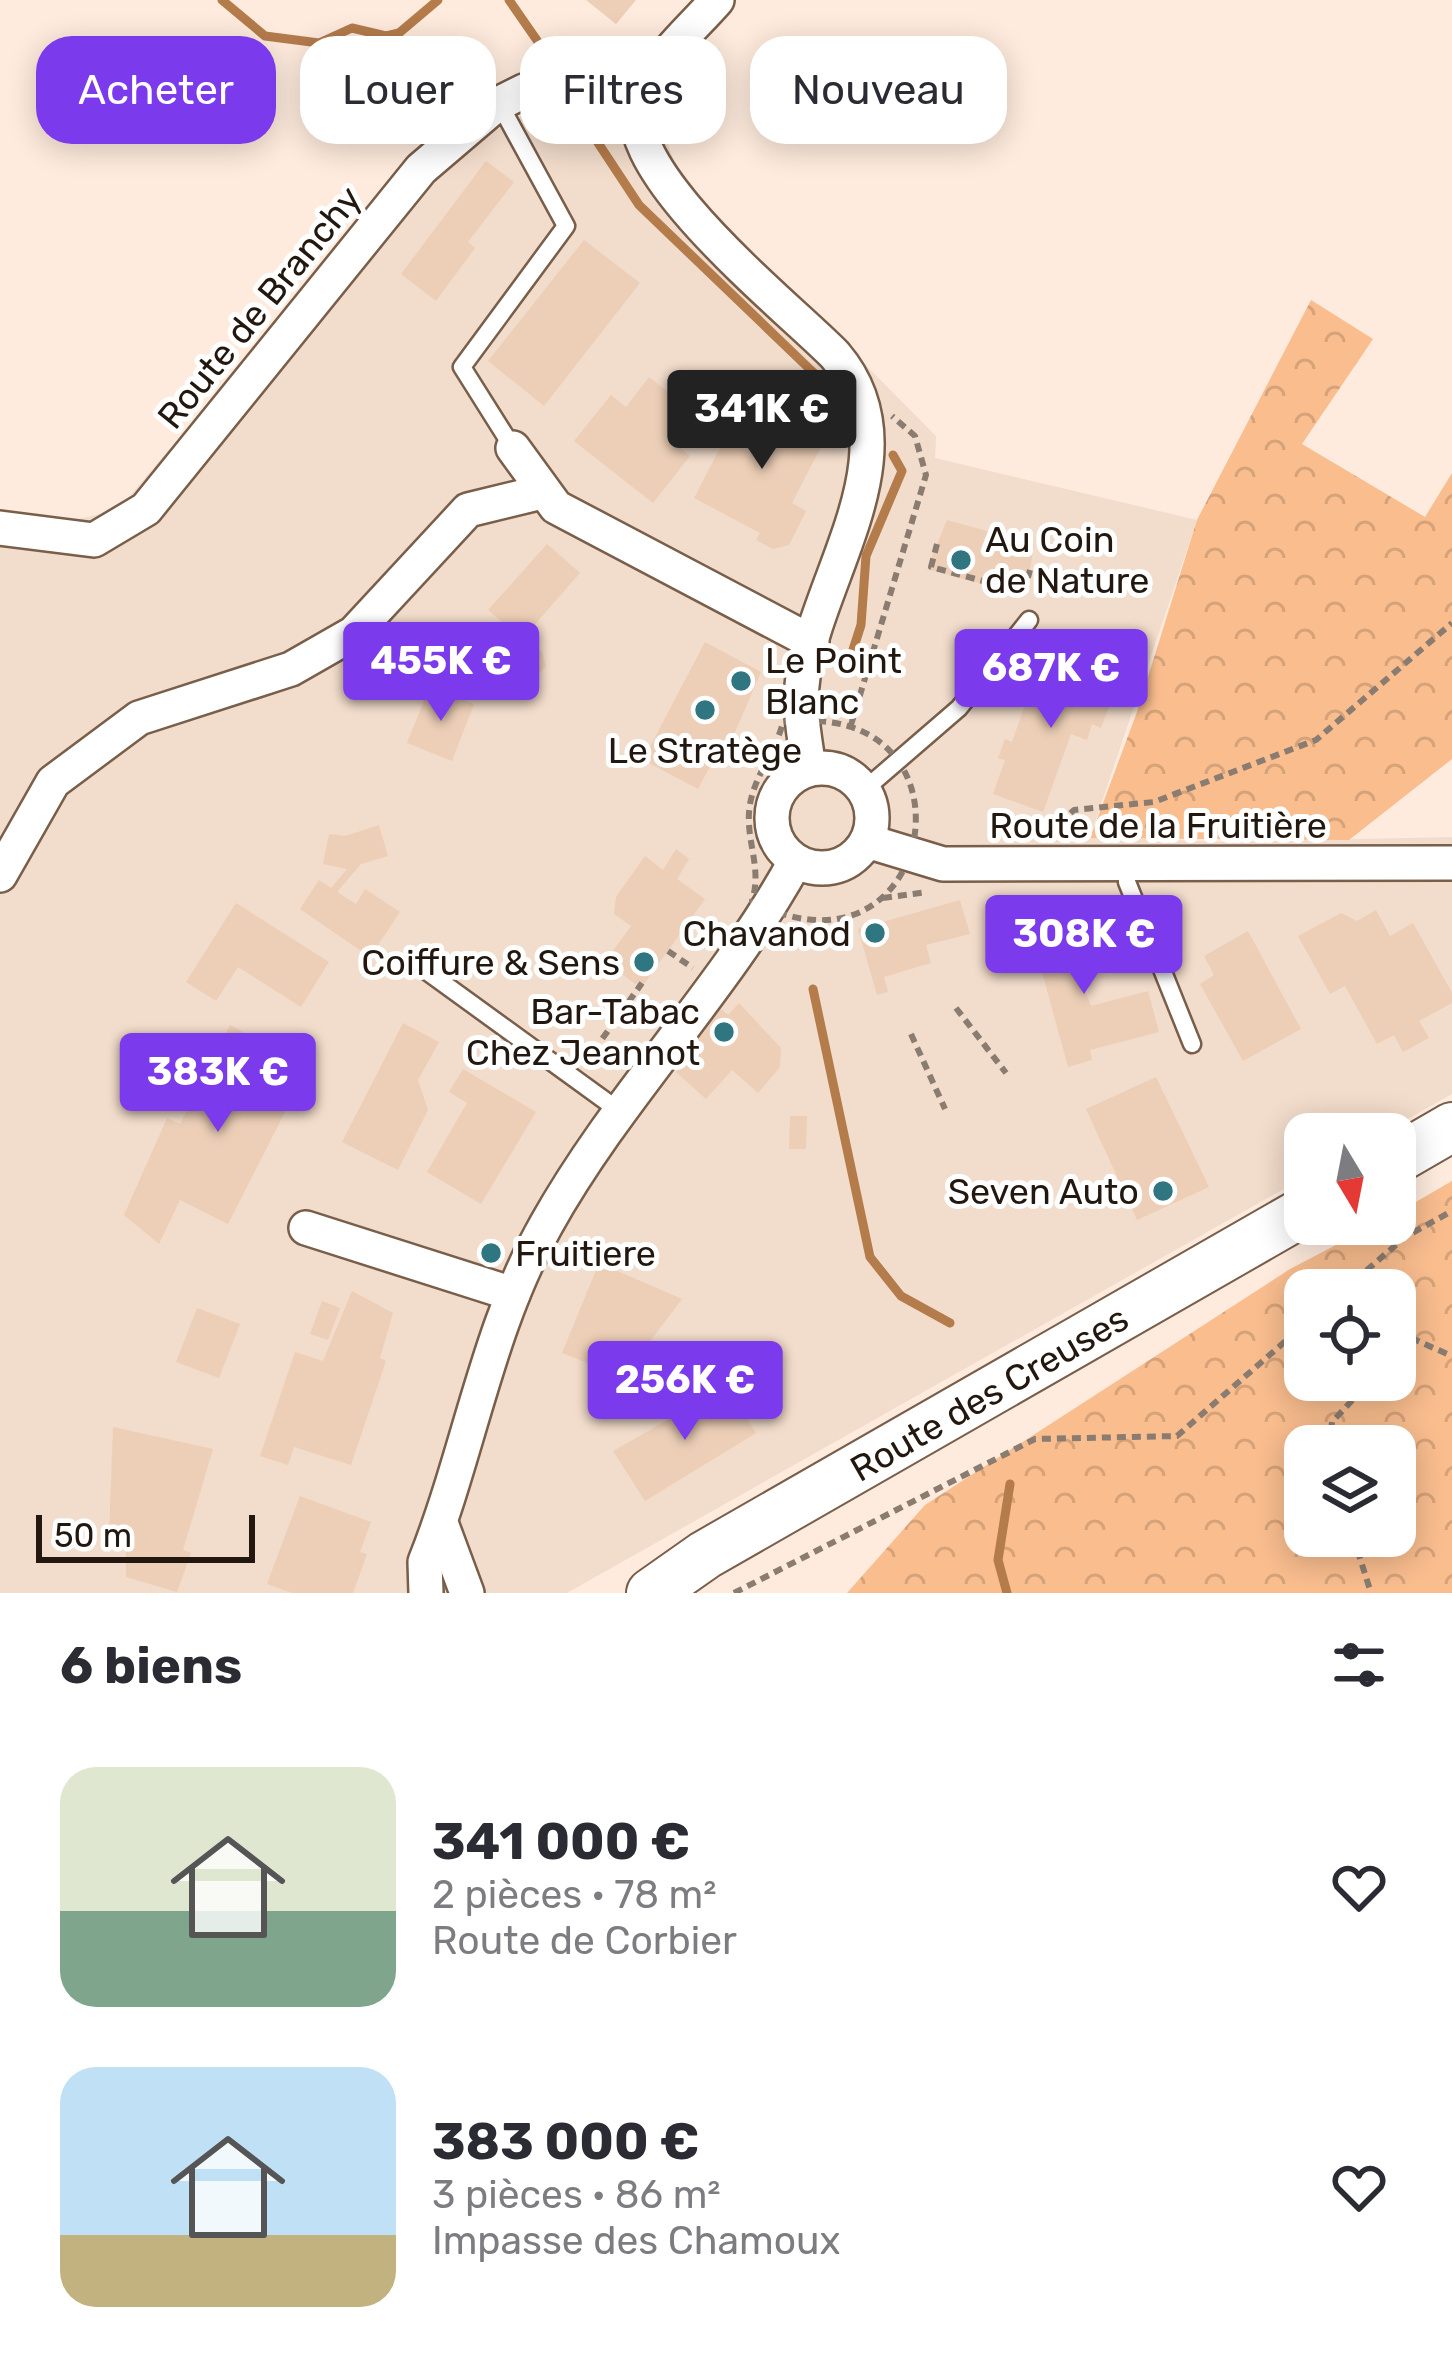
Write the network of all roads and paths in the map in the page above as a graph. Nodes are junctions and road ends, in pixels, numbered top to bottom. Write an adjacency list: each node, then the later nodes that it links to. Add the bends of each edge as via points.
1 (717, 0): 2 (street)
2 (686, 36)
3 (520, 93): 4 (street, Route de Branchy)
4 (499, 103): 7 (lane, via 566,226 462,367); 9 (street, Route de Branchy, via 421,169 146,509 94,540)
5 (645, 144): 6 (street, via 684,210 835,355)
6 (867, 415): 14 (street, via 864,475); 16 (path, via 884,413 908,428 926,475)
7 (513, 448): 8 (street)
8 (542, 492): 14 (street, via 556,507); 26 (street, via 468,510 354,633 291,669 139,718 52,782)
9 (0, 529)
10 (937, 544): 11 (path, via 931,567 1024,592)
11 (1030, 570)
12 (1029, 620): 17 (lane, via 959,708)
13 (1452, 623): 24 (path, via 1316,740 1154,802 1073,810 1045,836)
14 (812, 642): 15 (street)
15 (802, 721): 16 (path); 18 (street); 27 (path, via 783,722 751,798 759,870 752,901)
16 (850, 725): 17 (path)
17 (896, 758): 19 (lane); 21 (path, via 917,801)
18 (809, 769): 19 (street, via 849,775); 22 (street, via 791,778 771,811 781,848)
19 (864, 790): 20 (street)
20 (867, 841): 21 (street, Route de la Fruitière); 22 (street, via 830,868)
21 (910, 857): 24 (street, Route de la Fruitière); 27 (path, via 889,893 847,919 801,920)
22 (795, 862): 27 (street)
23 (1452, 863): 25 (street, Route de la Fruitière)
24 (1046, 865): 25 (street, Route de la Fruitière)
25 (1126, 865): 32 (lane)
26 (0, 875)
27 (768, 910): 36 (street)
28 (425, 970): 34 (lane)
29 (642, 982): 34 (path)
30 (956, 1008): 33 (path)
31 (911, 1034): 35 (path)
32 (1192, 1044)
33 (1006, 1073)
34 (574, 1078): 36 (lane)
35 (945, 1109)
36 (618, 1110): 43 (street, via 547,1222)
37 (1452, 1127): 38 (main road)
38 (1416, 1148)
39 (1452, 1210): 42 (path)
40 (1284, 1223): 51 (main road, Route des Creuses)
41 (306, 1228): 43 (street)
42 (1368, 1269)
43 (513, 1294): 49 (street)
44 (1416, 1340): 46 (path)
45 (1284, 1342): 55 (path, via 1177,1436 1036,1439)
46 (1452, 1356)
47 (1351, 1401): 48 (path)
48 (1331, 1425)
49 (441, 1523): 52 (street, via 425,1562); 53 (street)
50 (1360, 1557): 56 (path)
51 (662, 1584): 54 (main road, Route des Creuses)
52 (426, 1593)
53 (467, 1593)
54 (627, 1593)
55 (734, 1593)
56 (1371, 1593)

